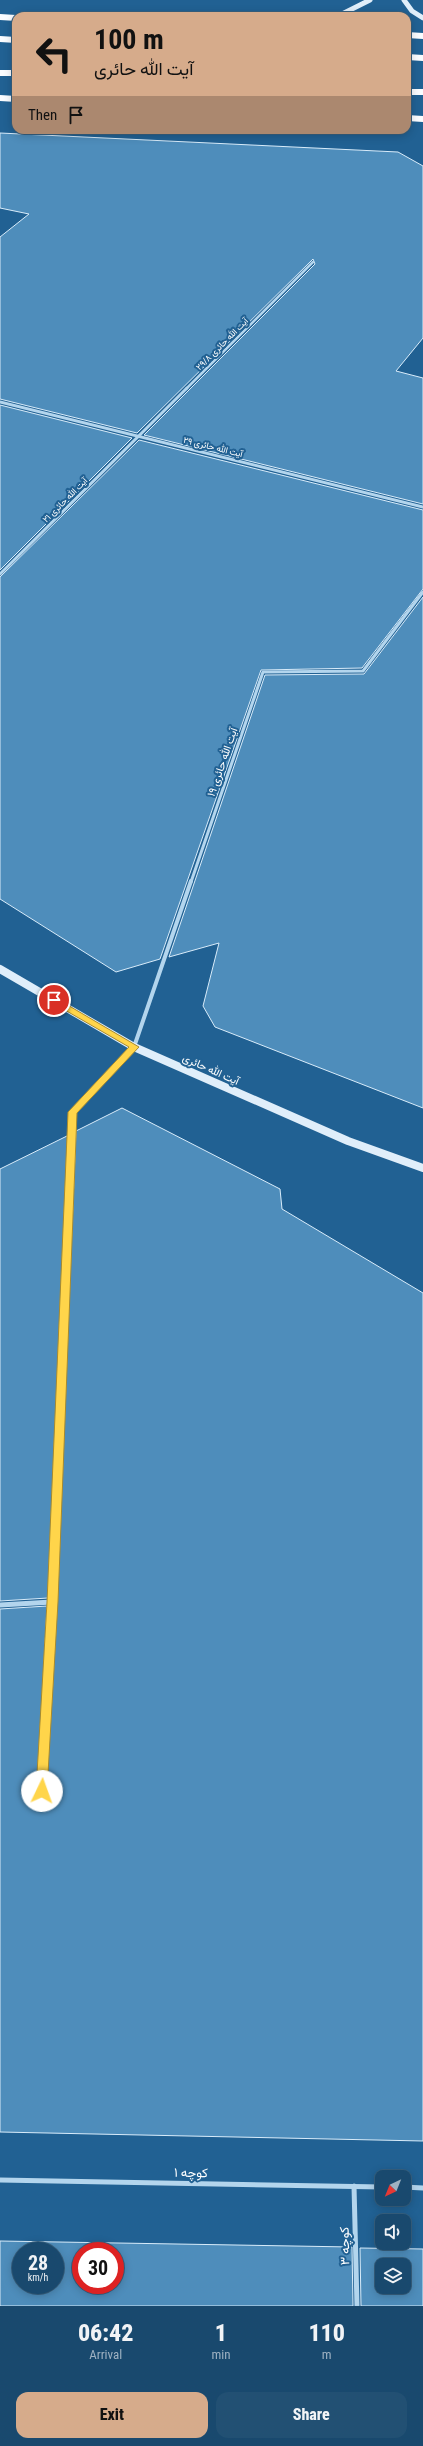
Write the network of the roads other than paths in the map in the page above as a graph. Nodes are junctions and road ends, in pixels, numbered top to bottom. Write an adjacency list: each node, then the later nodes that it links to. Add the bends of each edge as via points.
1 (370, 0): 3 (main road)
2 (404, 0): 6 (main road, via 412,11)
3 (346, 12)
4 (0, 17): 5 (main road)
5 (12, 18)
6 (423, 18)
7 (411, 35): 8 (main road)
8 (423, 36)
9 (0, 39): 10 (main road)
10 (12, 40)
11 (411, 57): 12 (main road)
12 (423, 58)
13 (0, 73): 14 (main road)
14 (12, 74)
15 (411, 92): 16 (main road)
16 (423, 92)
17 (0, 98): 18 (main road)
18 (12, 99)
19 (411, 118): 20 (main road)
20 (423, 119)
21 (313, 262): 23 (street, آیت الله حائری ۲۹/۸)
22 (0, 402): 23 (street, آیت الله حائری ۲۹)
23 (141, 436): 24 (street, آیت الله حائری ۲۹); 25 (street, آیت الله حائری ۲۱)
24 (423, 506)
25 (0, 574)
26 (423, 592): 28 (street, آیت الله حائری ۱۹, via 363,671 263,672)
27 (0, 969): 28 (main road, آیت الله حائری)
28 (134, 1047): 29 (main road, آیت الله حائری, via 348,1141); 30 (street, via 73,1112)
29 (423, 1168)
30 (52, 1602): 31 (street); 32 (street)
31 (0, 1605)
32 (42, 1791)
33 (0, 2180): 34 (street, کوچه ۱)
34 (354, 2186): 35 (street, کوچه ۱); 38 (street, کوچه ۳)
35 (375, 2187)
36 (411, 2187): 37 (street)
37 (423, 2188)
38 (357, 2306)

